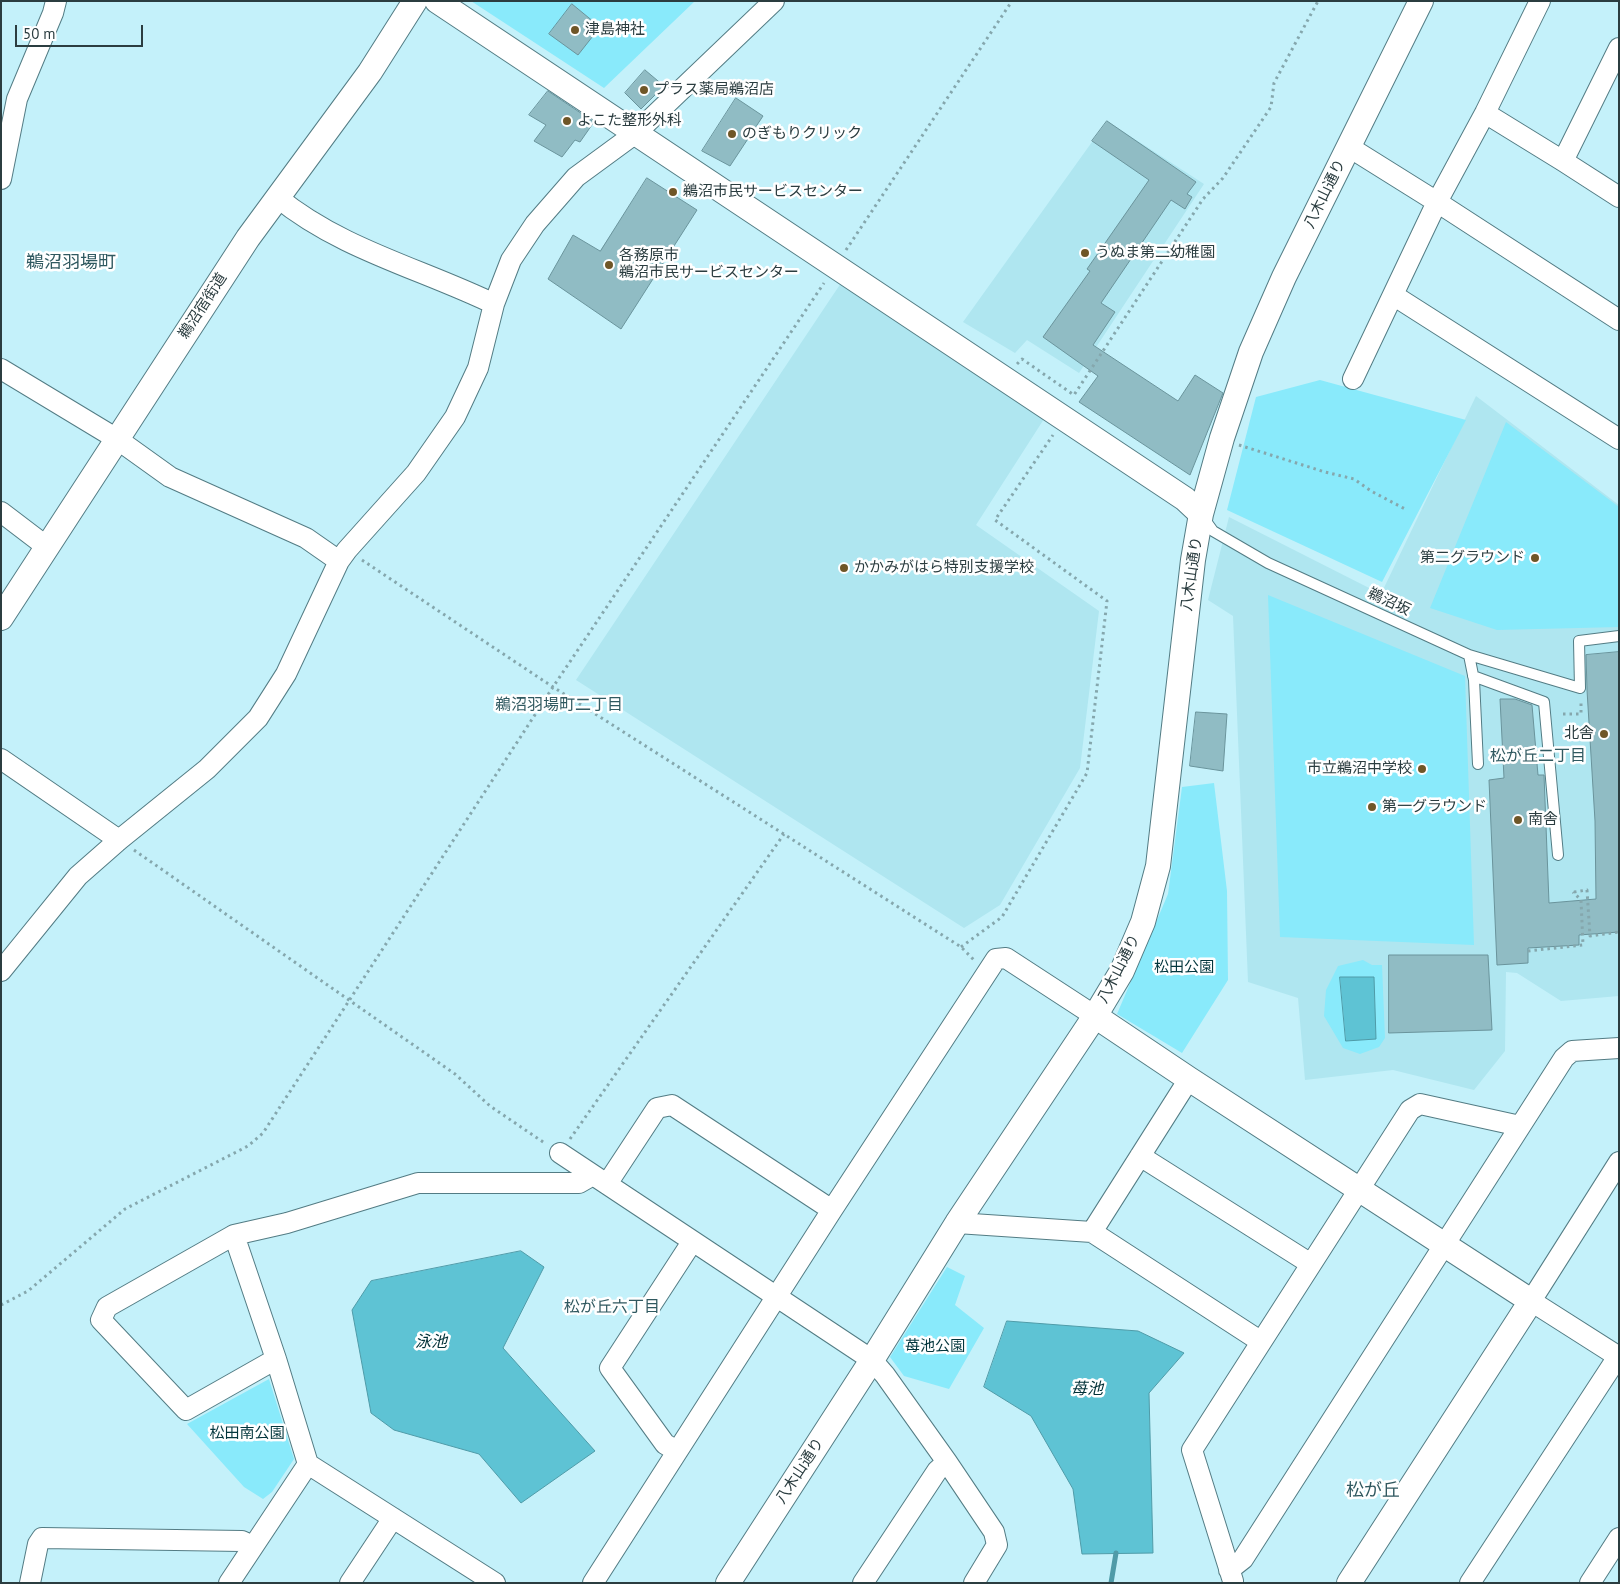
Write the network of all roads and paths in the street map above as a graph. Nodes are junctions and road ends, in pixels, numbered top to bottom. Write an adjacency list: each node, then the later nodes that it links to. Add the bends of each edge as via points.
1 (56, 1): 14 (street, via 18,99)
2 (438, 1): 11 (street)
3 (774, 1): 11 (street)
4 (1012, 1): 18 (path)
5 (1318, 1): 23 (path, via 1274,83 1272,107 1223,178 1203,199 1074,395 1022,359)
6 (1421, 1): 12 (street, 八木山通り)
7 (1540, 1): 10 (street)
8 (414, 2): 15 (street, 鵜沼宿街道, via 370,72)
9 (1618, 53): 13 (street)
10 (1485, 113): 13 (street); 17 (street)
11 (636, 133): 18 (street); 20 (street, via 576,177 535,224 511,260)
12 (1349, 147): 17 (street); 28 (street, 八木山通り, via 1258,335)
13 (1563, 161): 16 (street)
14 (1, 179)
15 (277, 197): 20 (street, via 323,228 382,258); 26 (street, 鵜沼宿街道)
16 (1619, 197)
17 (1437, 202): 19 (street); 21 (street)
18 (835, 267): 23 (street); 38 (path)
19 (1393, 296): 24 (street); 27 (street)
20 (494, 304): 33 (street, via 478,368 455,417 416,473)
21 (1619, 320)
22 (1, 369): 26 (street)
23 (1004, 380): 25 (street)
24 (1353, 380)
25 (1064, 420): 31 (street, via 1185,499); 43 (path, via 995,520 1107,601 1087,773 1002,917 962,947)
26 (117, 439): 32 (street, 鵜沼宿街道); 33 (street, via 170,477)
27 (1619, 439)
28 (1222, 440): 29 (path, via 1354,480); 31 (street, 八木山通り)
29 (1407, 510)
30 (1, 512): 32 (street)
31 (1201, 514): 36 (lane, 鵜沼坂, via 1213,531 1268,563); 50 (street, 八木山通り, via 1158,866 1143,922 1122,971)
32 (47, 546): 34 (street, 鵜沼宿街道)
33 (343, 555): 38 (path); 44 (street, via 286,674 258,718 207,769)
34 (1, 618)
35 (1619, 636): 36 (lane, 鵜沼坂, via 1579,641 1580,688)
36 (1469, 655): 37 (lane)
37 (1473, 676): 42 (lane); 45 (lane, via 1544,702)
38 (553, 687): 43 (path); 49 (path)
39 (1563, 714): 40 (path)
40 (1581, 714)
41 (1, 759): 44 (street)
42 (1478, 764)
43 (784, 834): 54 (path)
44 (119, 840): 48 (street, via 78,876); 49 (path)
45 (1558, 855)
46 (1619, 932): 47 (path, via 1590,936 1587,890 1573,892 1581,900 1583,945)
47 (1528, 951)
48 (1, 971)
49 (348, 1000): 54 (path, via 456,1074 490,1106); 68 (path, via 263,1133 248,1146 125,1208 28,1291)
50 (1095, 1016): 52 (street); 59 (street, via 1006,958 996,959); 60 (street, 八木山通り)
51 (1619, 1048): 53 (street, via 1572,1051 1564,1058)
52 (1189, 1079): 55 (street); 58 (street)
53 (1520, 1126): 58 (street, via 1420,1104 1410,1110); 64 (street)
54 (560, 1153): 57 (street)
55 (1140, 1156): 61 (street); 65 (street)
56 (1619, 1162): 67 (street)
57 (600, 1180): 59 (street, via 657,1108 672,1105); 62 (street, via 579,1183 418,1184 288,1223); 63 (street)
58 (1360, 1189): 64 (street); 65 (street)
59 (832, 1210): 66 (street)
60 (958, 1223): 61 (street); 72 (street, 八木山通り)
61 (1092, 1232): 69 (street)
62 (234, 1235): 71 (street); 71 (street, via 107,1306 101,1320 186,1410)
63 (692, 1242): 66 (street); 73 (street, via 610,1368 666,1444)
64 (1444, 1245): 67 (street); 79 (street)
65 (1311, 1264): 69 (street)
66 (776, 1296): 72 (street); 73 (street)
67 (1531, 1301): 70 (street); 89 (street)
68 (1, 1305)
69 (1260, 1341): 79 (street, via 1192,1450)
70 (1618, 1356): 90 (street)
71 (276, 1359): 75 (street)
72 (872, 1360): 74 (street); 86 (street, 八木山通り)
73 (677, 1451): 85 (street)
74 (947, 1462): 87 (street, via 937,1471); 88 (street, via 994,1532 998,1545)
75 (308, 1464): 76 (street); 78 (street)
76 (393, 1518): 80 (street); 83 (street)
77 (1619, 1538): 91 (street)
78 (253, 1546): 81 (street, via 242,1541 42,1538); 82 (street)
79 (1232, 1576)
80 (473, 1577): 84 (street)
81 (30, 1583)
82 (229, 1583)
83 (350, 1583)
84 (495, 1583)
85 (593, 1583)
86 (728, 1583)
87 (863, 1583)
88 (974, 1583)
89 (1349, 1583)
90 (1470, 1583)
91 (1590, 1583)

